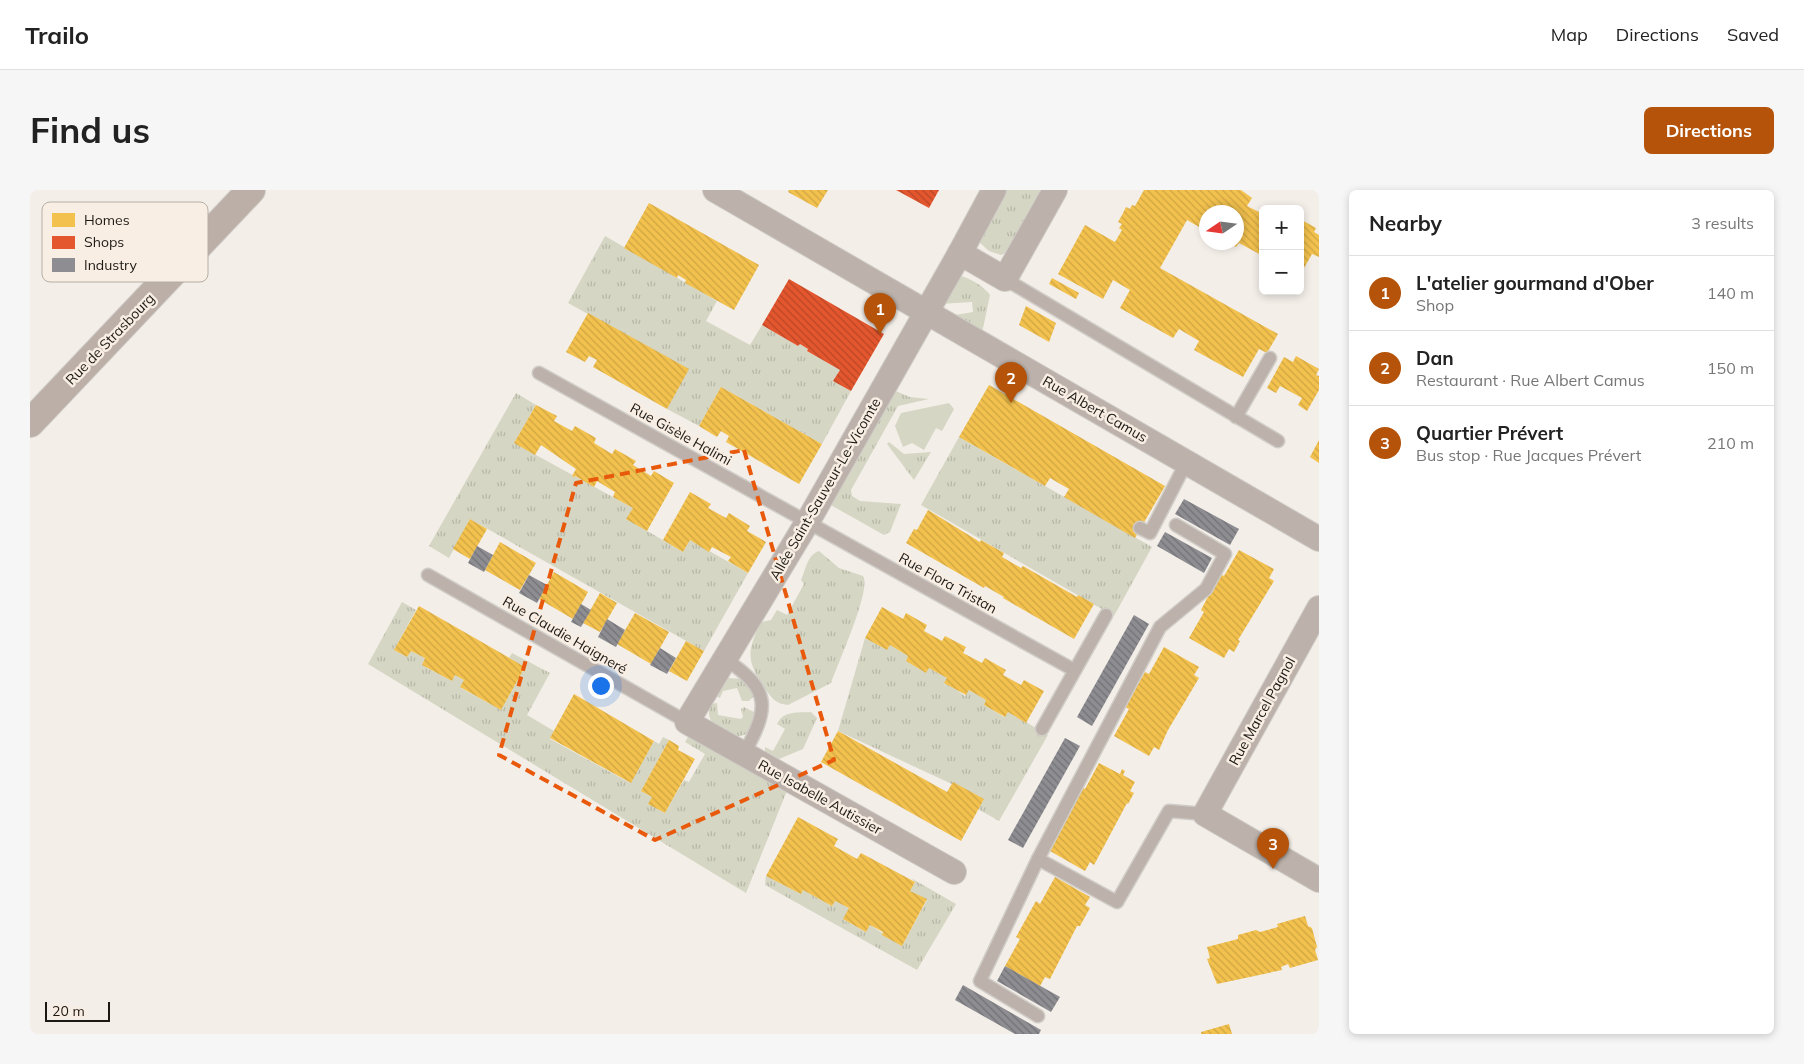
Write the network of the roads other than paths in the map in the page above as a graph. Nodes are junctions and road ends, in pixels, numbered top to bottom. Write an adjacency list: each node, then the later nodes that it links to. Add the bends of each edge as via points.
1 (251, 190): 5 (main road, Rue de Strasbourg)
2 (715, 190): 9 (street, Rue Albert Camus)
3 (994, 190): 6 (street, Allée Saint-Sauveur-Le-Vicomte)
4 (1055, 190): 7 (street)
5 (208, 235)
6 (960, 253): 7 (street); 9 (street, Allée Saint-Sauveur-Le-Vicomte)
7 (1005, 279): 12 (lane)
8 (164, 282): 13 (main road, Rue de Strasbourg)
9 (928, 311): 15 (street, Rue Albert Camus); 16 (street, Allée Saint-Sauveur-Le-Vicomte)
10 (1270, 358): 12 (lane)
11 (539, 373): 16 (lane, Rue Gisèle Halimi)
12 (1236, 416): 14 (lane)
13 (30, 423)
14 (1278, 442)
15 (1186, 463): 18 (lane, via 1150,533); 19 (street, Rue Albert Camus)
16 (808, 521): 23 (street, Allée Saint-Sauveur-Le-Vicomte); 24 (lane, Rue Flora Tristan)
17 (1176, 525): 29 (lane, via 1225,554 1206,589 1160,626)
18 (1140, 528)
19 (1319, 538)
20 (428, 574): 25 (lane, Rue Claudie Haigneré)
21 (1319, 608): 28 (street, Rue Marcel Pagnol)
22 (1106, 615): 24 (lane)
23 (725, 659): 25 (street, Allée Saint-Sauveur-Le-Vicomte); 27 (lane, via 755,682 764,706 759,726)
24 (1074, 670): 26 (lane)
25 (687, 722): 27 (street, Rue Isabelle Autissier)
26 (1042, 729)
27 (744, 754): 30 (street, Rue Isabelle Autissier)
28 (1205, 814): 29 (lane, via 1169,810 1117,902); 31 (street)
29 (1038, 859): 32 (lane, via 980,981)
30 (954, 872)
31 (1319, 880)
32 (1038, 1016)

